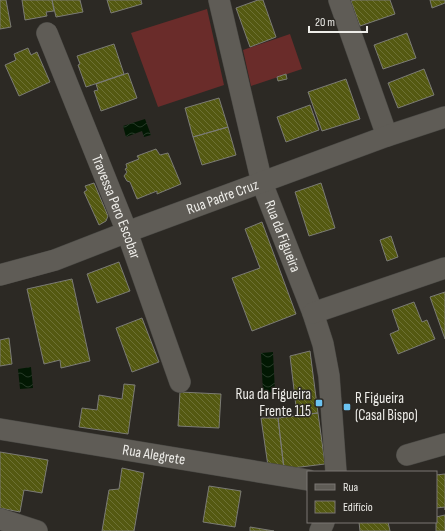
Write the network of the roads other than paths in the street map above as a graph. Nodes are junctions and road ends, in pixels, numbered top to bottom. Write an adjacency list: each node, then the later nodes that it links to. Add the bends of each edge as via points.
1 (219, 0): 6 (street, Rua da Figueira)
2 (339, 0): 5 (street)
3 (47, 32): 7 (street, Travessa Pero Escobar)
4 (445, 117): 5 (street, Rua Padre Cruz)
5 (387, 136): 6 (street, Rua Padre Cruz)
6 (262, 182): 7 (street, Rua Padre Cruz); 10 (street, Rua da Figueira)
7 (127, 232): 9 (street, Rua Padre Cruz, via 55,260); 11 (street, Travessa Pero Escobar)
8 (445, 268): 10 (street)
9 (0, 275)
10 (313, 313): 15 (street, Rua da Figueira, via 330,376)
11 (180, 382)
12 (0, 429): 16 (street, Rua Alegrete)
13 (445, 444): 14 (street)
14 (407, 455)
15 (336, 471)
16 (307, 480)
17 (0, 519): 18 (street)
18 (36, 531)

